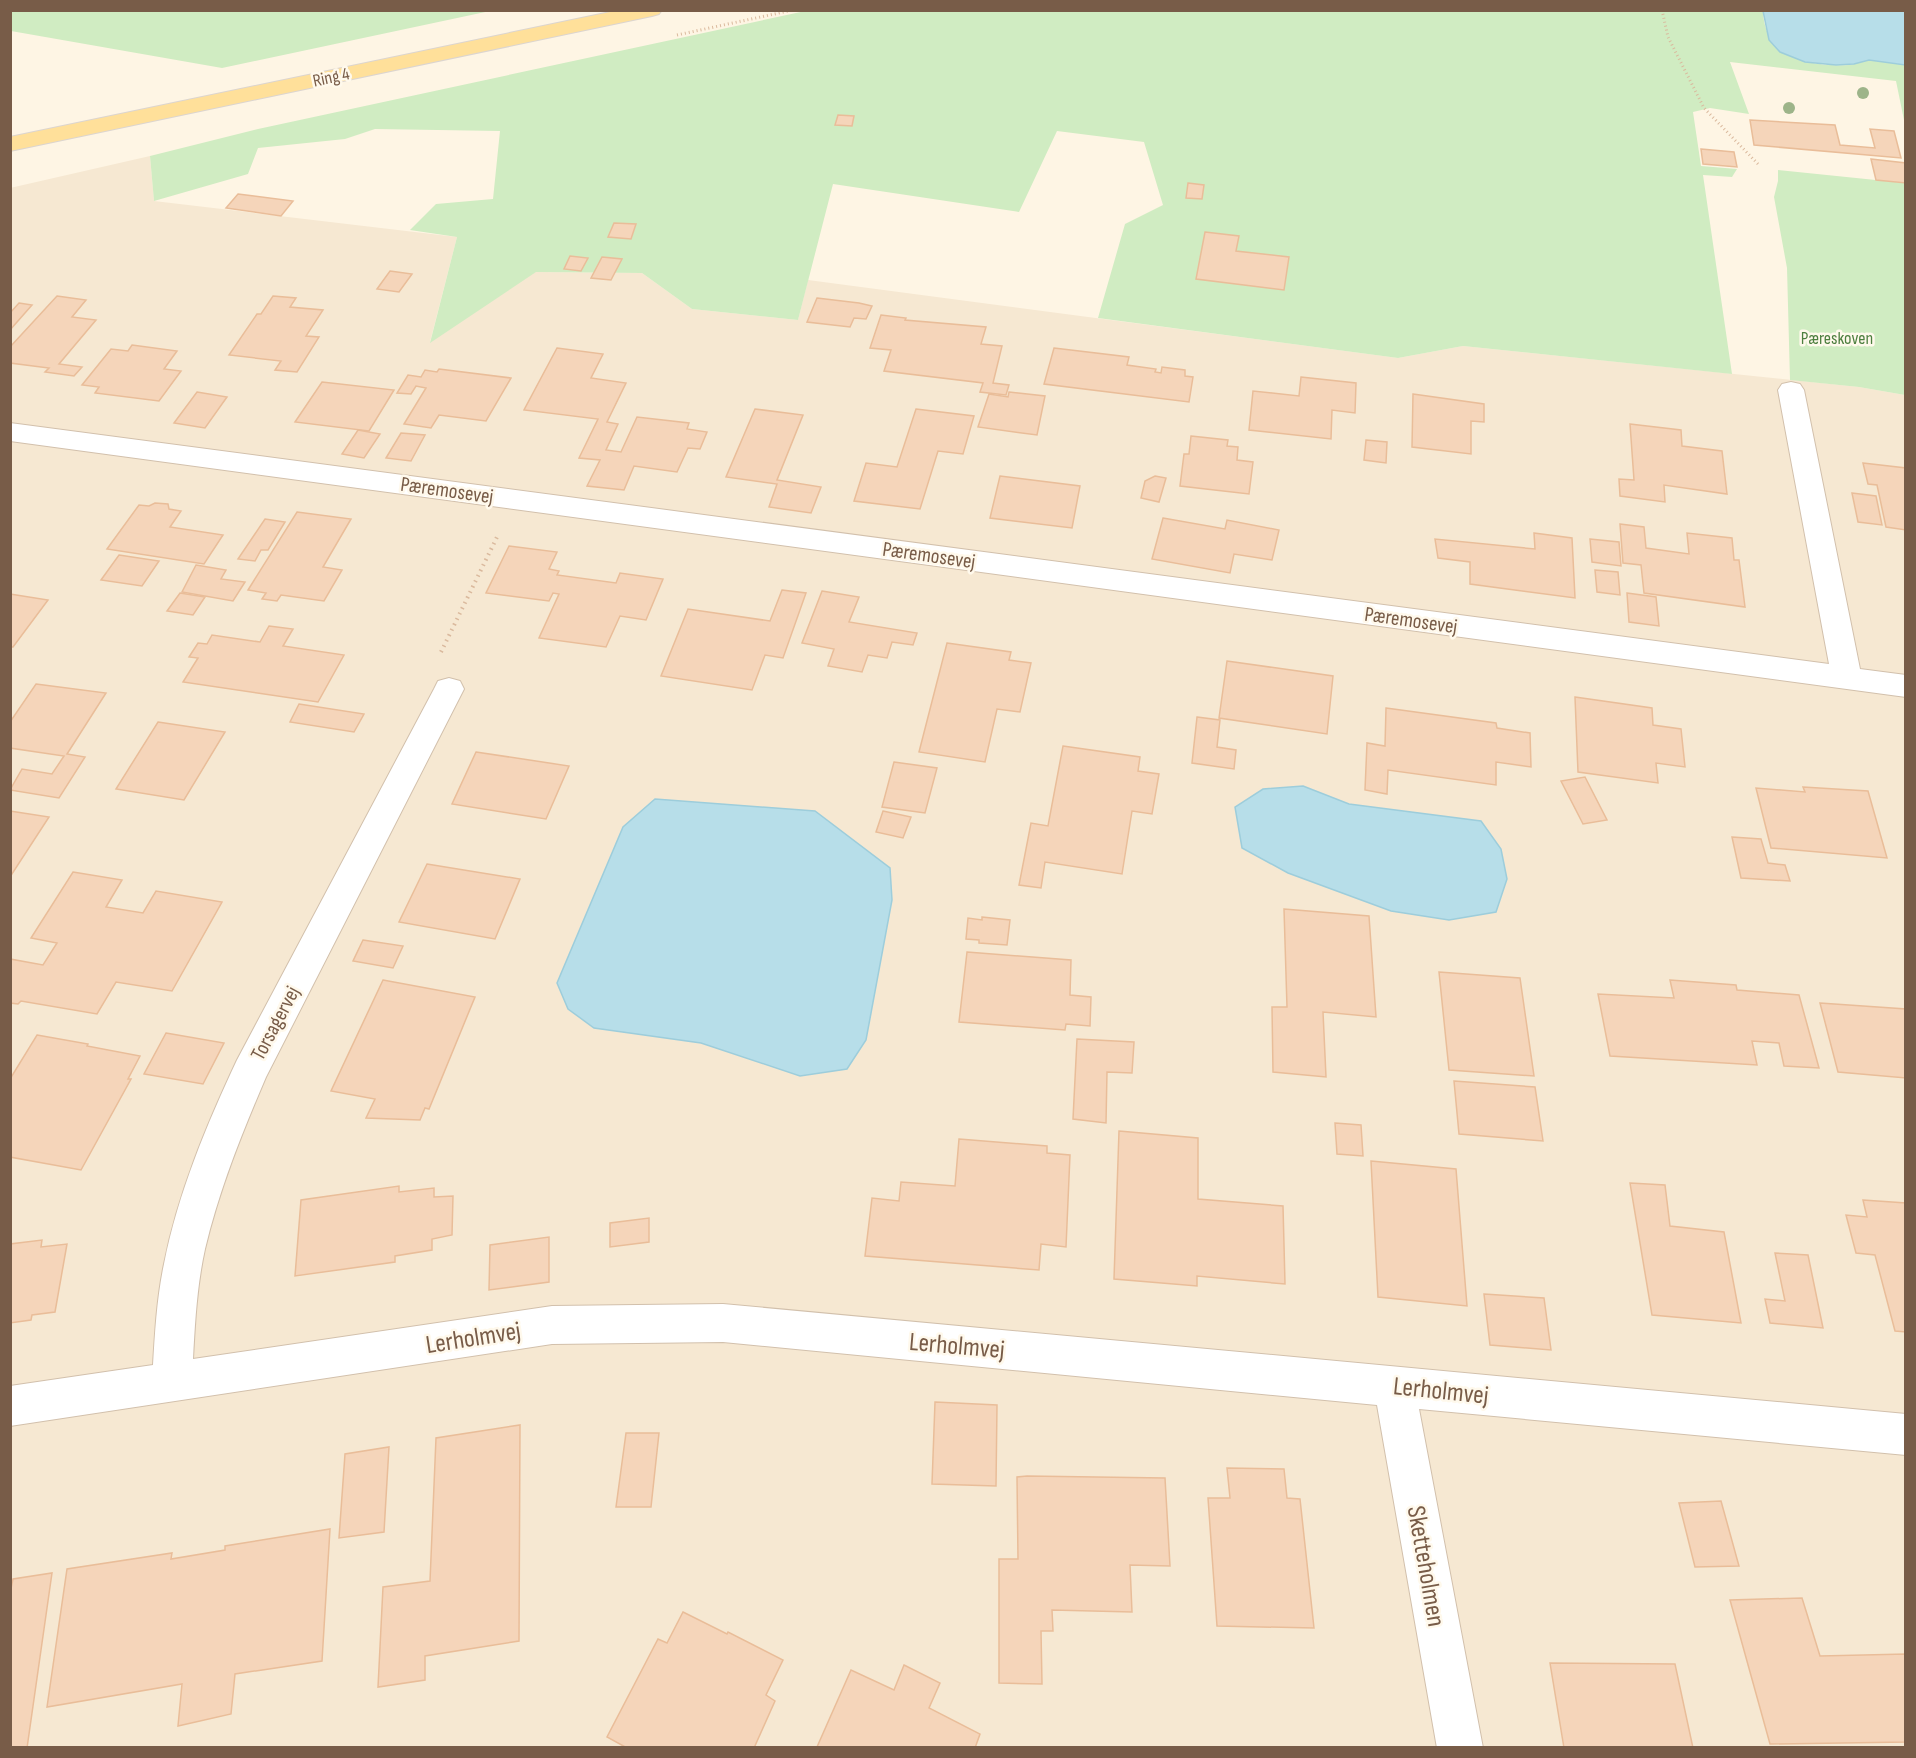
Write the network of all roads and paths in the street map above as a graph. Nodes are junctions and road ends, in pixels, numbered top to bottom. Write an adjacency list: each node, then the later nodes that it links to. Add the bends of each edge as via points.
1 (652, 10): 3 (main road, Ring 4)
2 (1662, 10): 4 (path, via 1668,37 1704,108)
3 (10, 144)
4 (1758, 164)
5 (1791, 390): 9 (street)
6 (10, 432): 7 (street, Pæremosevej)
7 (515, 499): 8 (path); 9 (street, Pæremosevej)
8 (439, 656)
9 (1847, 679): 10 (street, Pæremosevej)
10 (1905, 686)
11 (449, 689): 12 (street, Torsagervej, via 250,1071 224,1131 186,1250)
12 (172, 1382): 13 (street, Lerholmvej, via 552,1325 723,1323); 14 (street, Lerholmvej)
13 (1394, 1385): 15 (street, Lerholmvej); 16 (street, Sketteholmen)
14 (10, 1406)
15 (1905, 1435)
16 (1460, 1748)

